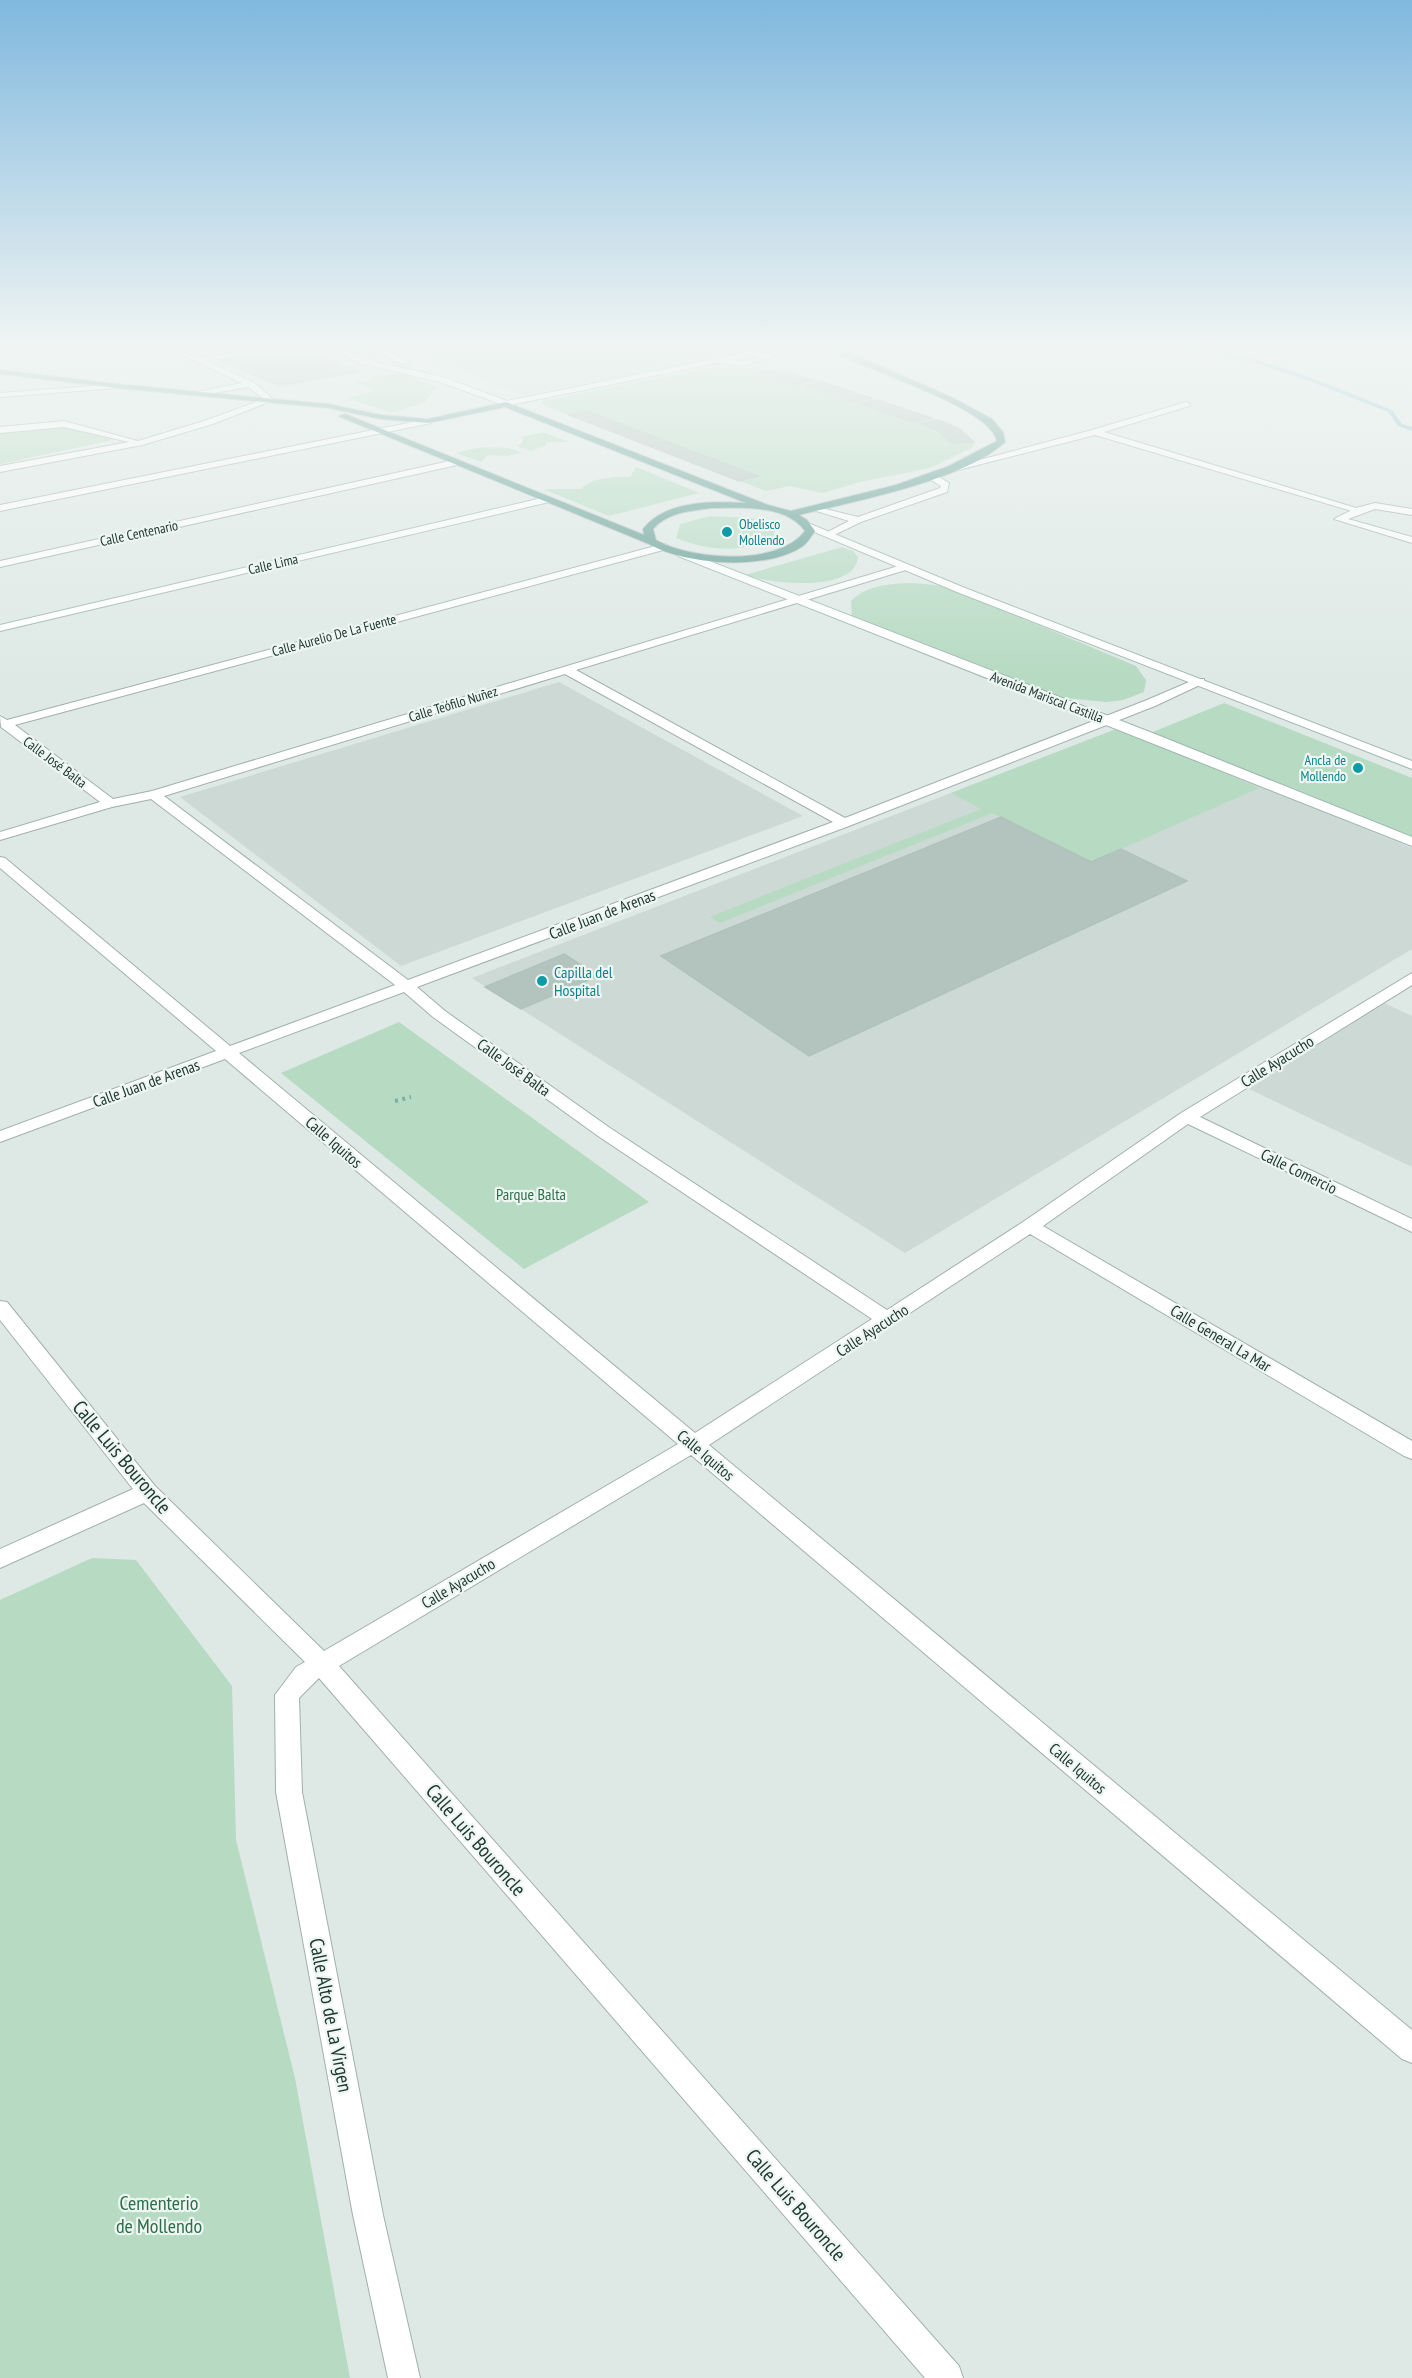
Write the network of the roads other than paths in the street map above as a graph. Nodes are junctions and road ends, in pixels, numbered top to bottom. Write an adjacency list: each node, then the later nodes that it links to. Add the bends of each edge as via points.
1 (59, 458): 10 (street)
2 (244, 458): 13 (street)
3 (442, 458): 8 (main road)
4 (642, 458): 14 (main road)
5 (976, 458): 9 (main road)
6 (993, 458): 9 (street)
7 (1183, 458): 16 (street)
8 (454, 463): 12 (main road); 25 (street, Calle Centenario)
9 (954, 468): 11 (main road)
10 (0, 469)
11 (931, 476): 15 (main road); 19 (street, via 946,485 944,490)
12 (546, 500): 23 (main road); 28 (street, Calle Lima)
13 (0, 508)
14 (767, 508): 18 (main road); 23 (main road, via 712,505 676,511 653,522 648,529)
15 (816, 508): 18 (main road); 19 (street)
16 (1358, 510): 17 (street, via 1382,503); 22 (street, via 1339,519)
17 (1412, 512)
18 (790, 514): 20 (main road)
19 (858, 520): 21 (street)
20 (808, 526): 21 (street); 24 (main road, via 810,531 803,543 770,555 728,558)
21 (827, 535): 26 (street)
22 (1412, 540)
23 (657, 545): 24 (main road); 32 (street, Calle Aurelio De La Fuente)
24 (682, 554): 27 (street, Avenida Mariscal Castilla)
25 (0, 564)
26 (905, 567): 27 (street, Calle Teófilo Nuñez); 30 (street)
27 (795, 599): 29 (street, Calle Teófilo Nuñez); 31 (street, Avenida Mariscal Castilla)
28 (0, 628)
29 (565, 669): 34 (street, Calle Teófilo Nuñez); 36 (street)
30 (1200, 681): 31 (street, Calle Juan de Arenas); 33 (street)
31 (1106, 720): 36 (street, Calle Juan de Arenas); 38 (street, Avenida Mariscal Castilla)
32 (3, 722): 35 (street, Calle José Balta)
33 (1412, 765)
34 (154, 795): 35 (street, Calle Teófilo Nuñez); 41 (street, Calle José Balta)
35 (110, 803): 37 (street, Calle Teófilo Nuñez)
36 (844, 823): 41 (street, Calle Juan de Arenas)
37 (0, 836)
38 (1412, 842)
39 (0, 861): 42 (street, Calle Iquitos)
40 (1412, 978): 43 (street, Calle Ayacucho)
41 (408, 987): 42 (street, Calle Juan de Arenas); 48 (street, Calle José Balta, via 439,1014 604,1132)
42 (228, 1053): 44 (street, Calle Juan de Arenas); 49 (street, Calle Iquitos)
43 (1187, 1117): 45 (street, Calle Ayacucho); 46 (street, Calle Comercio)
44 (0, 1137)
45 (1030, 1226): 48 (street, Calle Ayacucho); 50 (street, Calle General La Mar)
46 (1412, 1226)
47 (0, 1307): 51 (street, Calle Luis Bouroncle)
48 (888, 1320): 49 (street, Calle Ayacucho)
49 (694, 1444): 53 (street, Calle Ayacucho); 54 (street, Calle Iquitos)
50 (1412, 1451)
51 (147, 1492): 52 (street); 53 (street, Calle Luis Bouroncle)
52 (0, 1559)
53 (322, 1664): 55 (street, Calle Alto de La Virgen, via 305,1674 288,1695 289,1792); 56 (street, Calle Luis Bouroncle)
54 (1412, 2049)
55 (404, 2378)
56 (947, 2378)

